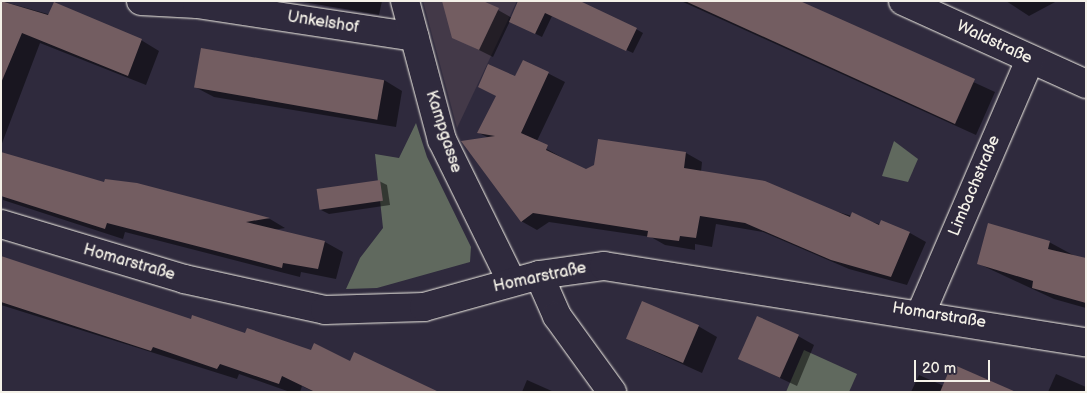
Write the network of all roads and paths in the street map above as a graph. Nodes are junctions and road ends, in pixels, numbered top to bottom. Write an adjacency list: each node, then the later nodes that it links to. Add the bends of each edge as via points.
1 (141, 1): 4 (street, Unkelshof, via 197,4)
2 (405, 1): 4 (street, Kampgasse)
3 (903, 1): 5 (street, Waldstraße)
4 (415, 37): 9 (street, Kampgasse, via 451,163)
5 (1030, 60): 6 (street, Waldstraße); 10 (street, Limbachstraße)
6 (1086, 84)
7 (1, 224): 9 (street, Homarstraße, via 184,279 325,310 424,307)
8 (539, 276): 9 (street, Homarstraße); 10 (street, Homarstraße, via 581,268 634,268); 12 (street, via 557,316)
9 (512, 282)
10 (921, 313): 11 (street, Homarstraße)
11 (1086, 342)
12 (612, 392)

